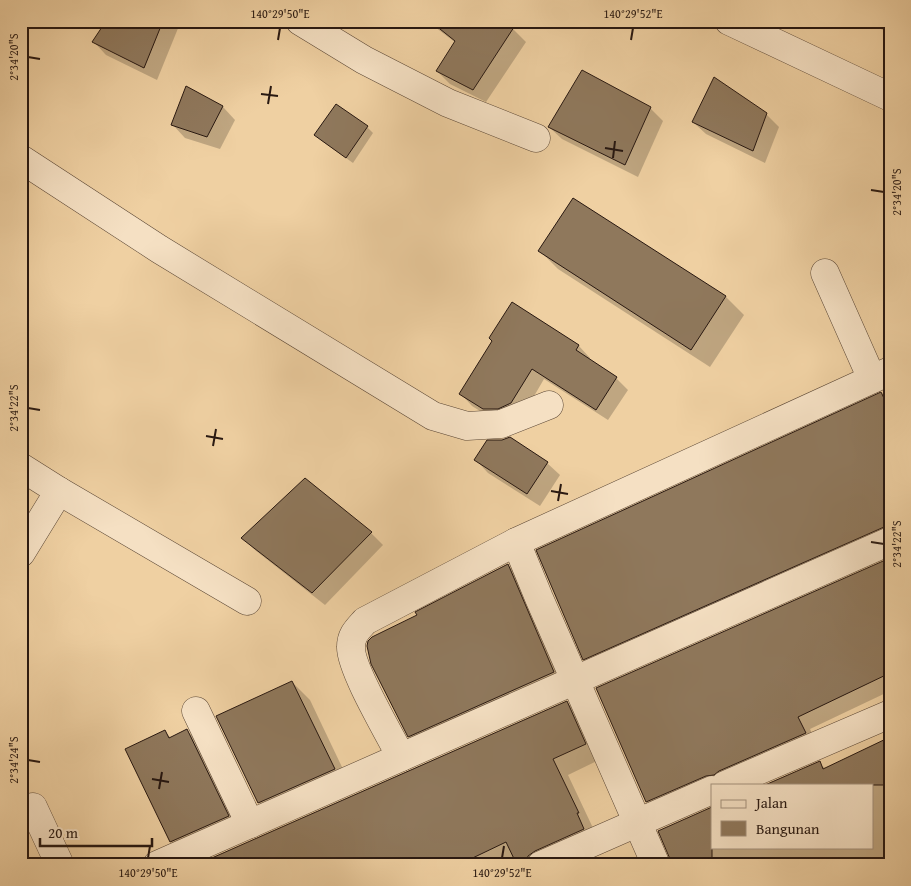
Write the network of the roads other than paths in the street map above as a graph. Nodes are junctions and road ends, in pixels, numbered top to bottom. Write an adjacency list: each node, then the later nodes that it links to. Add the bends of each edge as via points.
1 (300, 21): 4 (street, via 364,60 448,103)
2 (729, 21): 3 (street)
3 (890, 97)
4 (536, 138)
5 (21, 159): 8 (street, via 159,249 433,416 467,426 501,424)
6 (825, 273): 7 (street)
7 (881, 376): 12 (street)
8 (549, 405)
9 (21, 467): 10 (street)
10 (59, 491): 13 (street); 14 (street)
11 (890, 541): 15 (street)
12 (516, 542): 15 (street); 18 (street, via 365,621 353,634 350,649 355,666)
13 (21, 553)
14 (247, 601)
15 (575, 680): 18 (street); 22 (street)
16 (196, 711): 23 (street)
17 (890, 714): 19 (street)
18 (401, 757): 23 (street)
19 (727, 784)
20 (711, 790): 22 (street)
21 (33, 807): 24 (street)
22 (637, 822): 26 (street); 27 (street)
23 (250, 824): 25 (street)
24 (60, 865)
25 (157, 865)
26 (541, 865)
27 (656, 865)

